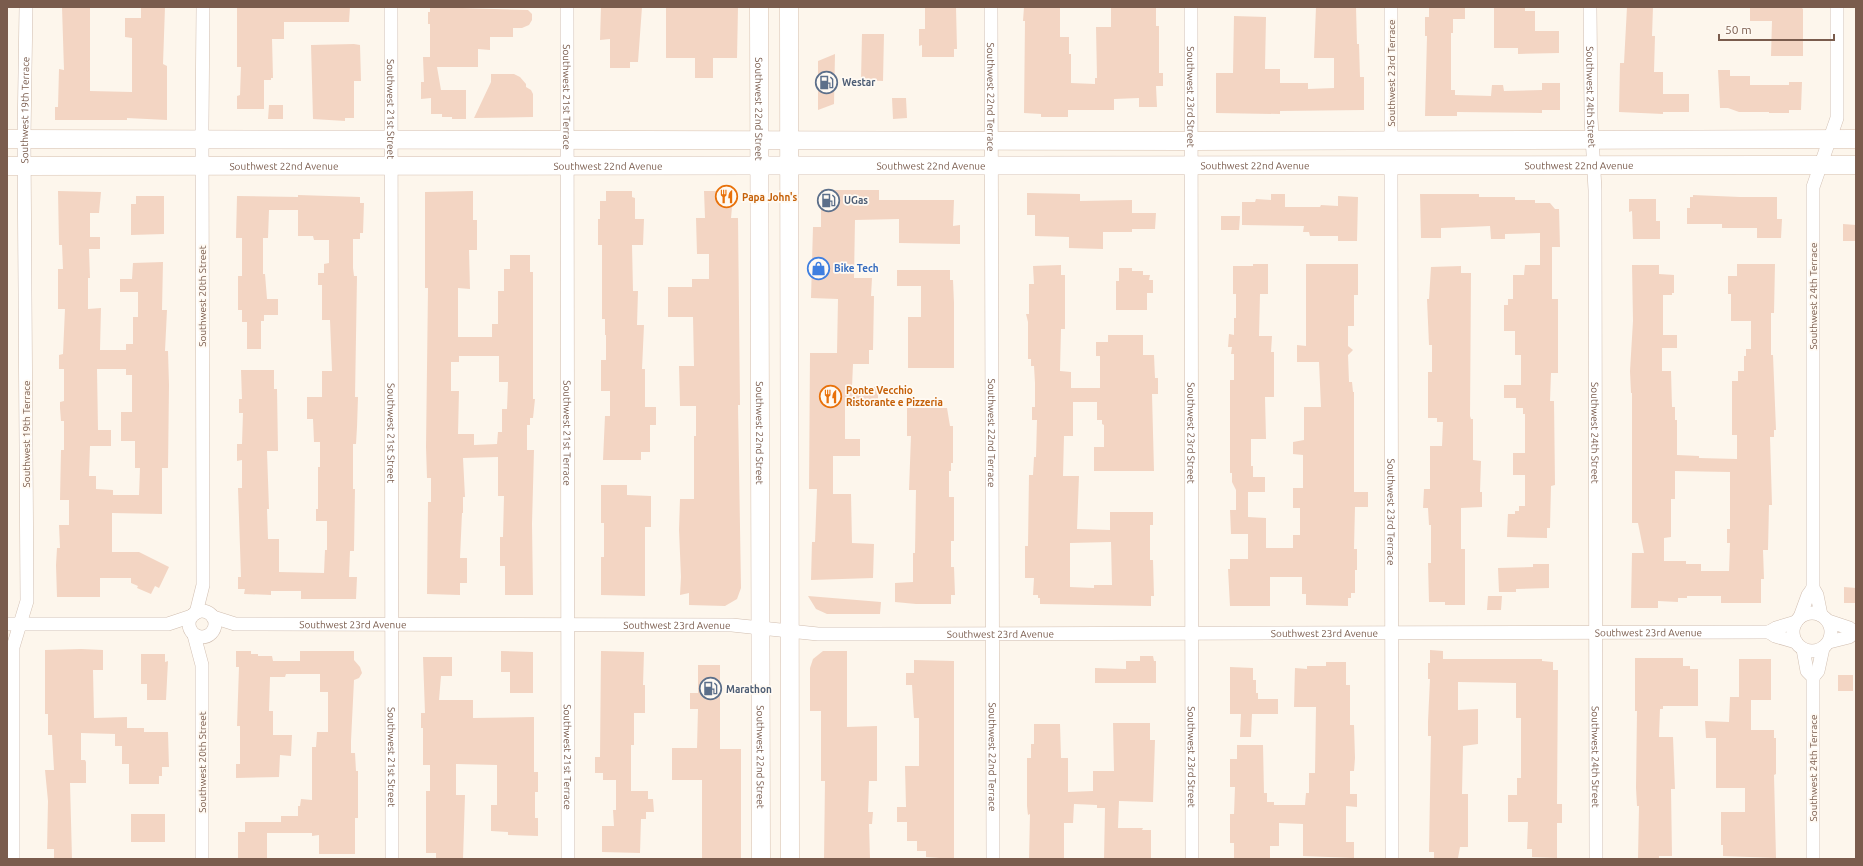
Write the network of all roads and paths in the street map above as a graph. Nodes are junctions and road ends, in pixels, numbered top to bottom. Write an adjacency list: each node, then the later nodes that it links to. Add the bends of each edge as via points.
1 (26, 7): 12 (street, Southwest 19th Terrace)
2 (203, 7): 13 (street, Southwest 20th Street)
3 (391, 7): 14 (street, Southwest 21st Street)
4 (566, 7): 21 (street, Southwest 21st Terrace)
5 (759, 7): 15 (main road, Southwest 22nd Street)
6 (789, 7): 16 (main road)
7 (991, 7): 22 (street, Southwest 22nd Terrace)
8 (1191, 7): 23 (street, Southwest 23rd Street)
9 (1391, 7): 17 (street, Southwest 23rd Terrace)
10 (1590, 7): 18 (street, Southwest 24th Street, via 1590,118)
11 (1837, 7): 19 (street, Southwest 24th Terrace, via 1837,118)
12 (16, 138): 13 (main road); 26 (street, Southwest 19th Terrace)
13 (202, 138): 14 (main road); 24 (street, Southwest 20th Street)
14 (391, 139): 21 (main road); 32 (street, Southwest 21st Street)
15 (759, 139): 16 (main road); 21 (main road); 34 (main road, Southwest 22nd Street)
16 (789, 139): 22 (main road); 27 (main road)
17 (1391, 139): 18 (main road); 23 (main road); 25 (main road)
18 (1593, 139): 19 (main road); 29 (street, Southwest 24th Street)
19 (1829, 139): 20 (main road); 30 (street, Southwest 24th Terrace)
20 (1856, 139)
21 (567, 140): 33 (street, Southwest 21st Terrace)
22 (992, 140): 23 (main road); 28 (street, Southwest 22nd Terrace)
23 (1191, 141): 35 (street, Southwest 23rd Street)
24 (202, 164): 26 (main road, Southwest 22nd Avenue); 32 (main road, Southwest 22nd Avenue); 36 (street, Southwest 20th Street)
25 (1391, 164): 29 (main road, Southwest 22nd Avenue); 35 (main road, Southwest 22nd Avenue); 56 (street, Southwest 23rd Terrace)
26 (16, 165): 42 (street, Southwest 19th Terrace, via 27,601)
27 (789, 165): 28 (main road, Southwest 22nd Avenue); 34 (main road, Southwest 22nd Avenue); 48 (main road)
28 (992, 165): 35 (main road, Southwest 22nd Avenue); 55 (street, Southwest 22nd Terrace)
29 (1594, 165): 30 (main road, Southwest 22nd Avenue); 53 (street, Southwest 24th Street)
30 (1820, 165): 31 (main road, Southwest 22nd Avenue); 37 (street, Southwest 24th Terrace, via 1813,186)
31 (1856, 165)
32 (391, 166): 33 (main road, Southwest 22nd Avenue); 45 (street, Southwest 21st Street)
33 (567, 166): 34 (main road, Southwest 22nd Avenue); 46 (street, Southwest 21st Terrace)
34 (759, 166): 47 (main road, Southwest 22nd Street)
35 (1191, 166): 52 (street, Southwest 23rd Street)
36 (203, 585): 38 (street, Southwest 20th Street); 39 (street, Southwest 20th Street)
37 (1813, 588): 40 (street, Southwest 24th Terrace); 41 (street, Southwest 24th Terrace)
38 (194, 614): 39 (street, via 203,611); 43 (street); 51 (street, via 189,624)
39 (212, 615): 44 (street, Southwest 23rd Avenue); 54 (street, via 215,625)
40 (1825, 618): 41 (street, via 1810,613); 50 (street); 57 (street, Southwest 24th Terrace, via 1832,632)
41 (1798, 619): 49 (street); 58 (street, Southwest 24th Terrace, via 1793,634)
42 (13, 624): 43 (street); 61 (street, Southwest 19th Terrace)
43 (168, 624): 51 (street)
44 (233, 624): 45 (street, Southwest 23rd Avenue); 54 (street, Southwest 23rd Avenue)
45 (392, 624): 46 (street, Southwest 23rd Avenue); 63 (street, Southwest 21st Street)
46 (568, 624): 47 (street, Southwest 23rd Avenue, via 732,625); 64 (street, Southwest 21st Terrace)
47 (760, 628): 48 (street, Southwest 23rd Avenue); 65 (main road, Southwest 22nd Street)
48 (790, 631): 55 (street, Southwest 23rd Avenue, via 818,634); 66 (main road)
49 (1769, 632): 53 (street, Southwest 23rd Avenue); 58 (street)
50 (1856, 632): 57 (street)
51 (193, 633): 54 (street, via 202,638); 59 (street, Southwest 20th Street)
52 (1192, 633): 55 (street, Southwest 23rd Avenue); 56 (street, Southwest 23rd Avenue); 68 (street, Southwest 23rd Street)
53 (1596, 633): 56 (street, Southwest 23rd Avenue); 70 (street, Southwest 24th Street)
54 (211, 634): 59 (street, Southwest 20th Street)
55 (992, 634): 67 (street, Southwest 22nd Terrace)
56 (1392, 634): 69 (street, Southwest 23rd Terrace)
57 (1826, 645): 58 (street, via 1815,651); 60 (street, Southwest 24th Terrace, via 1818,671)
58 (1800, 646): 60 (street, Southwest 24th Terrace, via 1807,671)
59 (202, 665): 62 (street, Southwest 20th Street)
60 (1813, 677): 71 (street, Southwest 24th Terrace)
61 (13, 859)
62 (202, 859)
63 (392, 859)
64 (568, 859)
65 (761, 859)
66 (790, 859)
67 (993, 859)
68 (1192, 859)
69 (1392, 859)
70 (1596, 859)
71 (1813, 859)

